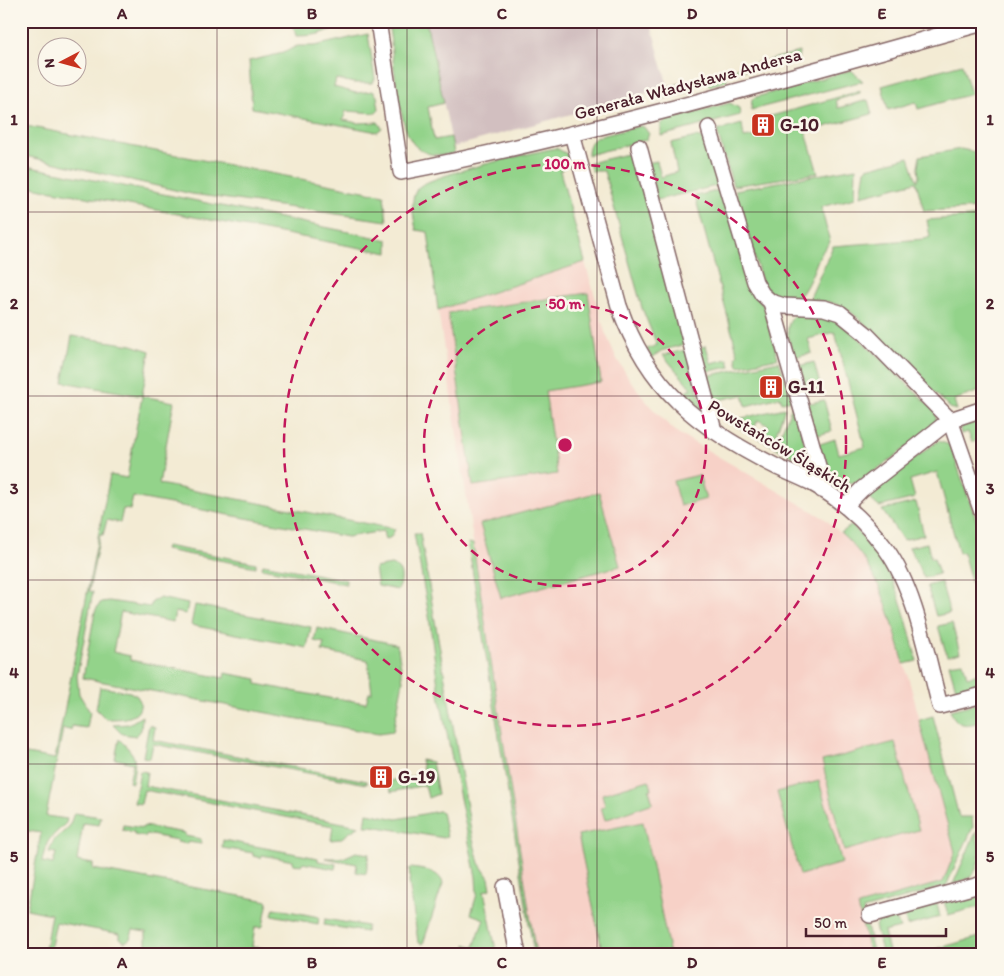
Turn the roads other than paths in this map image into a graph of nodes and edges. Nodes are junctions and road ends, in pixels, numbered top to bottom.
1 (378, 21) edge
2 (983, 23) edge
3 (709, 128) dead end
4 (572, 134) junction
5 (639, 147) dead end
6 (771, 302) junction
7 (983, 409) edge
8 (950, 420) junction
9 (714, 431) junction
10 (822, 490) junction
11 (845, 506) junction
12 (983, 515) edge
13 (983, 695) edge
14 (983, 884) edge
15 (505, 887) dead end
16 (870, 915) dead end
17 (518, 955) edge

1 - 4 street, Generała Władysława Andersa
2 - 4 street, Generała Władysława Andersa
3 - 6 street
4 - 9 street, Powstańców Śląskich
5 - 9 street
6 - 8 street
6 - 10 street
7 - 8 street
8 - 11 street
8 - 12 street
9 - 10 street, Powstańców Śląskich
10 - 11 street, Powstańców Śląskich
11 - 13 street, Powstańców Śląskich
14 - 16 street
15 - 17 street

